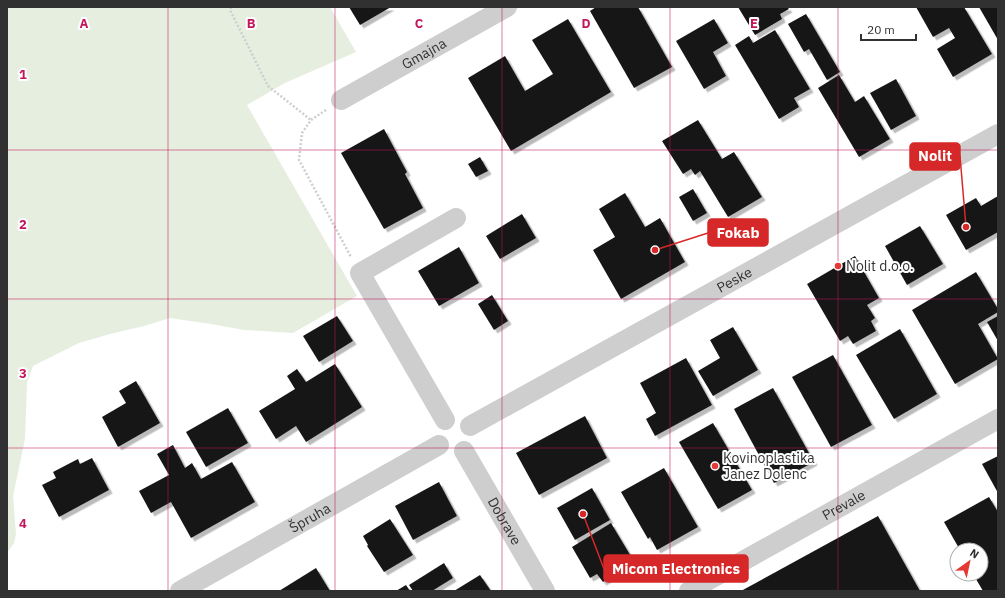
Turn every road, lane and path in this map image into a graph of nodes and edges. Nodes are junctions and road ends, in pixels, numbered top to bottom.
1 (231, 7) edge
2 (508, 7) edge
3 (341, 100) joint
4 (311, 120) junction
5 (998, 134) edge
6 (456, 218) dead end
7 (360, 273) junction
8 (445, 420) junction
9 (998, 420) edge
10 (470, 426) junction
11 (439, 445) junction
12 (464, 451) junction
13 (180, 591) edge
14 (545, 591) edge
15 (689, 591) edge

1 - 4 path
2 - 3 street, Gmajna
3 - 4 path
4 - 7 path
5 - 10 street, Peske
6 - 7 street
7 - 8 street
8 - 10 street
8 - 11 street
9 - 15 street, Prevale
10 - 12 street
11 - 12 street
11 - 13 street, Špruha
12 - 14 street, Dobrave

